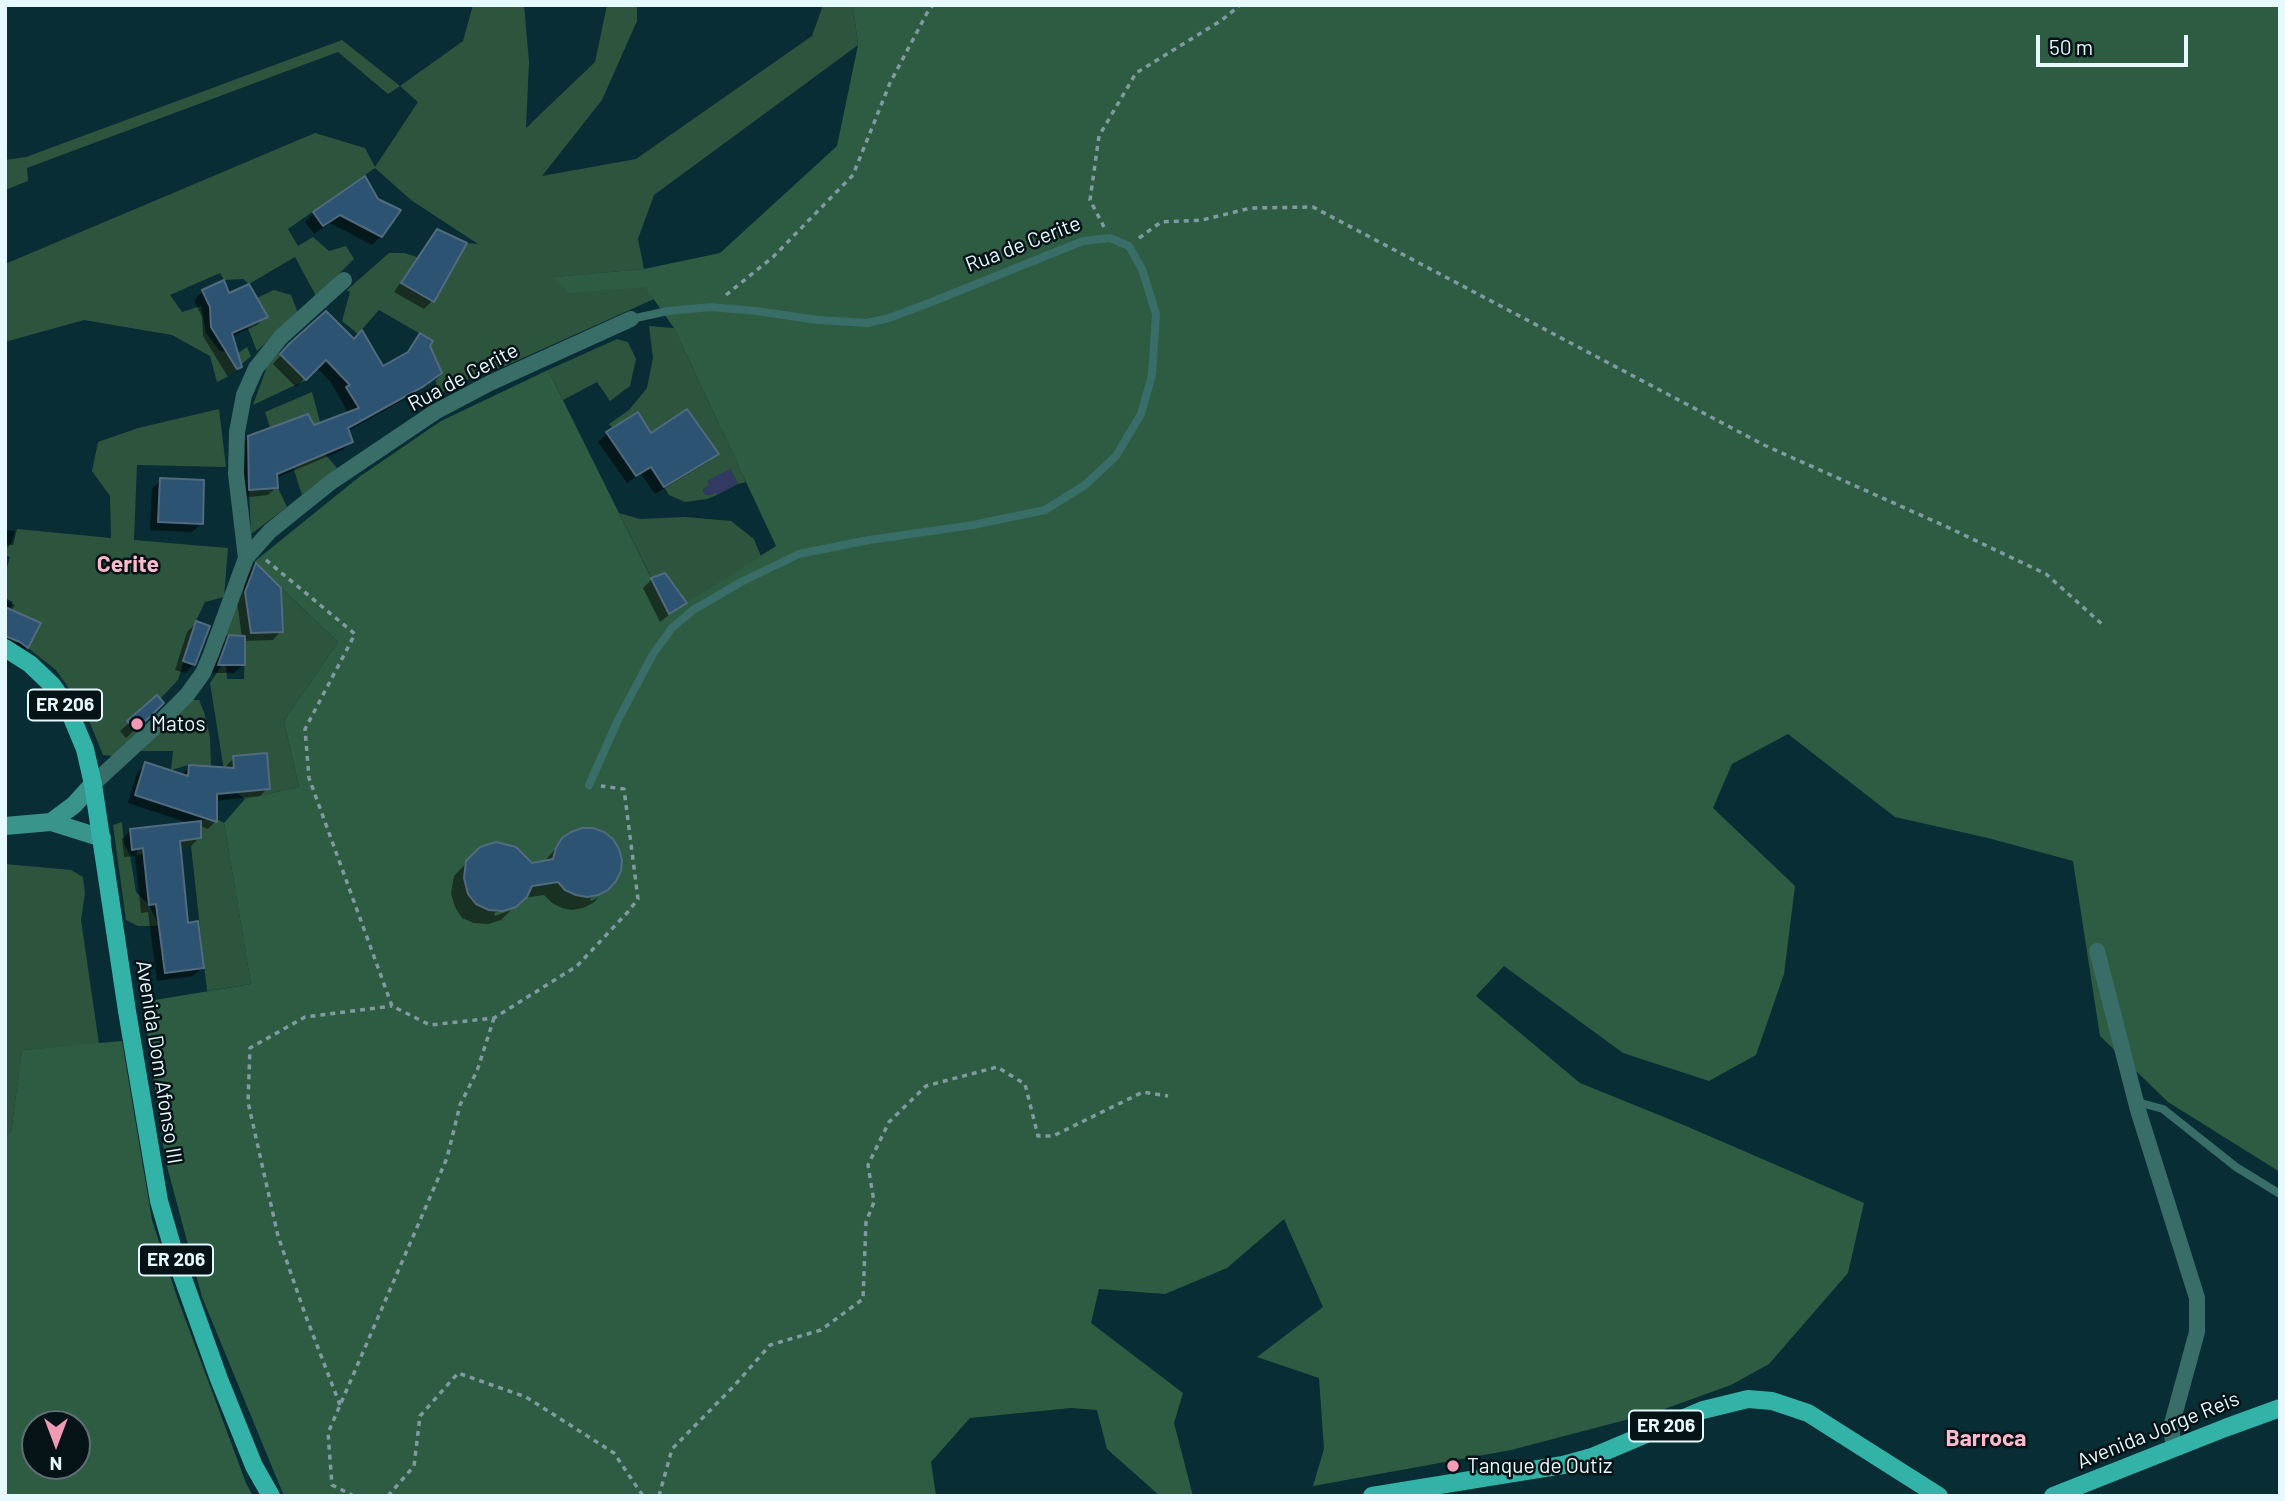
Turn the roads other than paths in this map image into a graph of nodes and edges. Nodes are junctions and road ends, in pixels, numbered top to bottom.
1 (344, 280) dead end
2 (631, 319) joint
3 (250, 554) junction
4 (5, 648) edge
5 (93, 784) junction
6 (589, 785) road end
7 (51, 822) junction
8 (5, 825) edge
9 (102, 838) junction
10 (2097, 951) dead end
11 (2136, 1102) junction
12 (2280, 1194) edge
13 (2280, 1408) edge
14 (2174, 1448) junction
15 (271, 1496) edge
16 (1371, 1496) edge
17 (1939, 1496) edge
18 (2053, 1496) edge

1 - 3 street, Rua de Cerite
2 - 3 street, Rua de Cerite
2 - 6 lane, Rua de Cerite
3 - 5 street, Rua de Cerite
4 - 5 main road, Avenida Dom Afonso III / ER 206
5 - 7 street
5 - 9 main road, Avenida Dom Afonso III / ER 206
7 - 8 street
7 - 9 street
9 - 15 main road, Avenida Dom Afonso III / ER 206
10 - 11 street
11 - 12 lane
11 - 14 street
13 - 14 main road, Avenida Jorge Reis
14 - 18 main road, Avenida Jorge Reis
16 - 17 main road, ER 206

